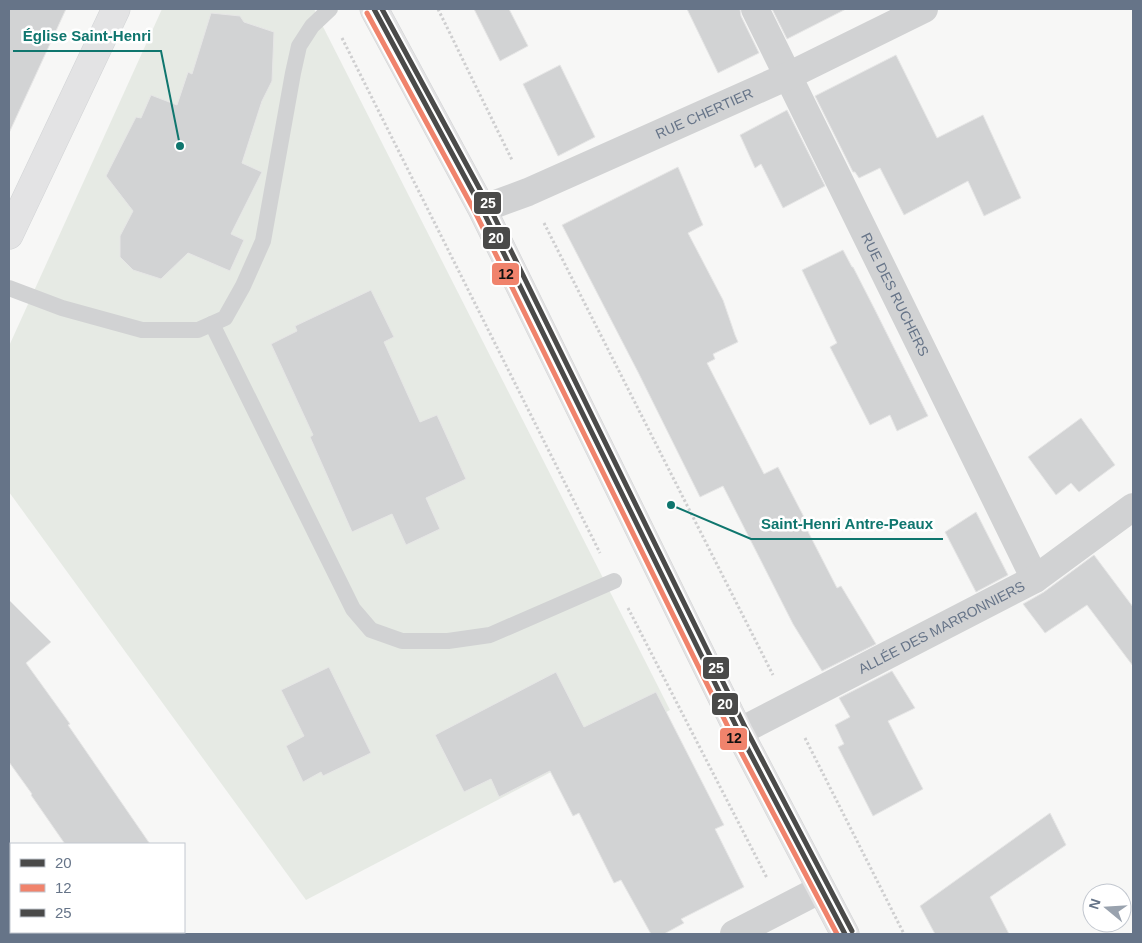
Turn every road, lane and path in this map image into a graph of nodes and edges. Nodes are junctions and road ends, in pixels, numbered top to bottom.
1 (116, 9) edge
2 (329, 9) edge
3 (374, 9) edge
4 (438, 9) edge
5 (755, 9) edge
6 (924, 9) edge
7 (788, 76) junction
8 (528, 192) junction
9 (482, 209) junction
10 (9, 235) edge
11 (9, 288) edge
12 (212, 324) junction
13 (1133, 507) edge
14 (1034, 579) junction
15 (614, 581) junction
16 (789, 706) junction
17 (739, 732) junction
18 (821, 889) junction
19 (783, 909) junction
20 (734, 934) edge
21 (845, 934) edge
22 (904, 934) edge

1 - 10 main road
2 - 12 lane
2 - 15 path
3 - 9 main road
4 - 8 path
5 - 7 street, RUE DES RUCHERS
6 - 7 street, RUE CHERTIER
7 - 8 street, RUE CHERTIER
7 - 14 street, RUE DES RUCHERS
8 - 9 street, RUE CHERTIER
8 - 16 path
9 - 17 main road
11 - 12 lane
12 - 15 lane
13 - 14 street, ALLÉE DES MARRONNIERS
14 - 16 street, ALLÉE DES MARRONNIERS
15 - 19 path
16 - 17 street, ALLÉE DES MARRONNIERS
16 - 22 path
17 - 18 main road
18 - 19 street
18 - 21 main road
19 - 20 street

